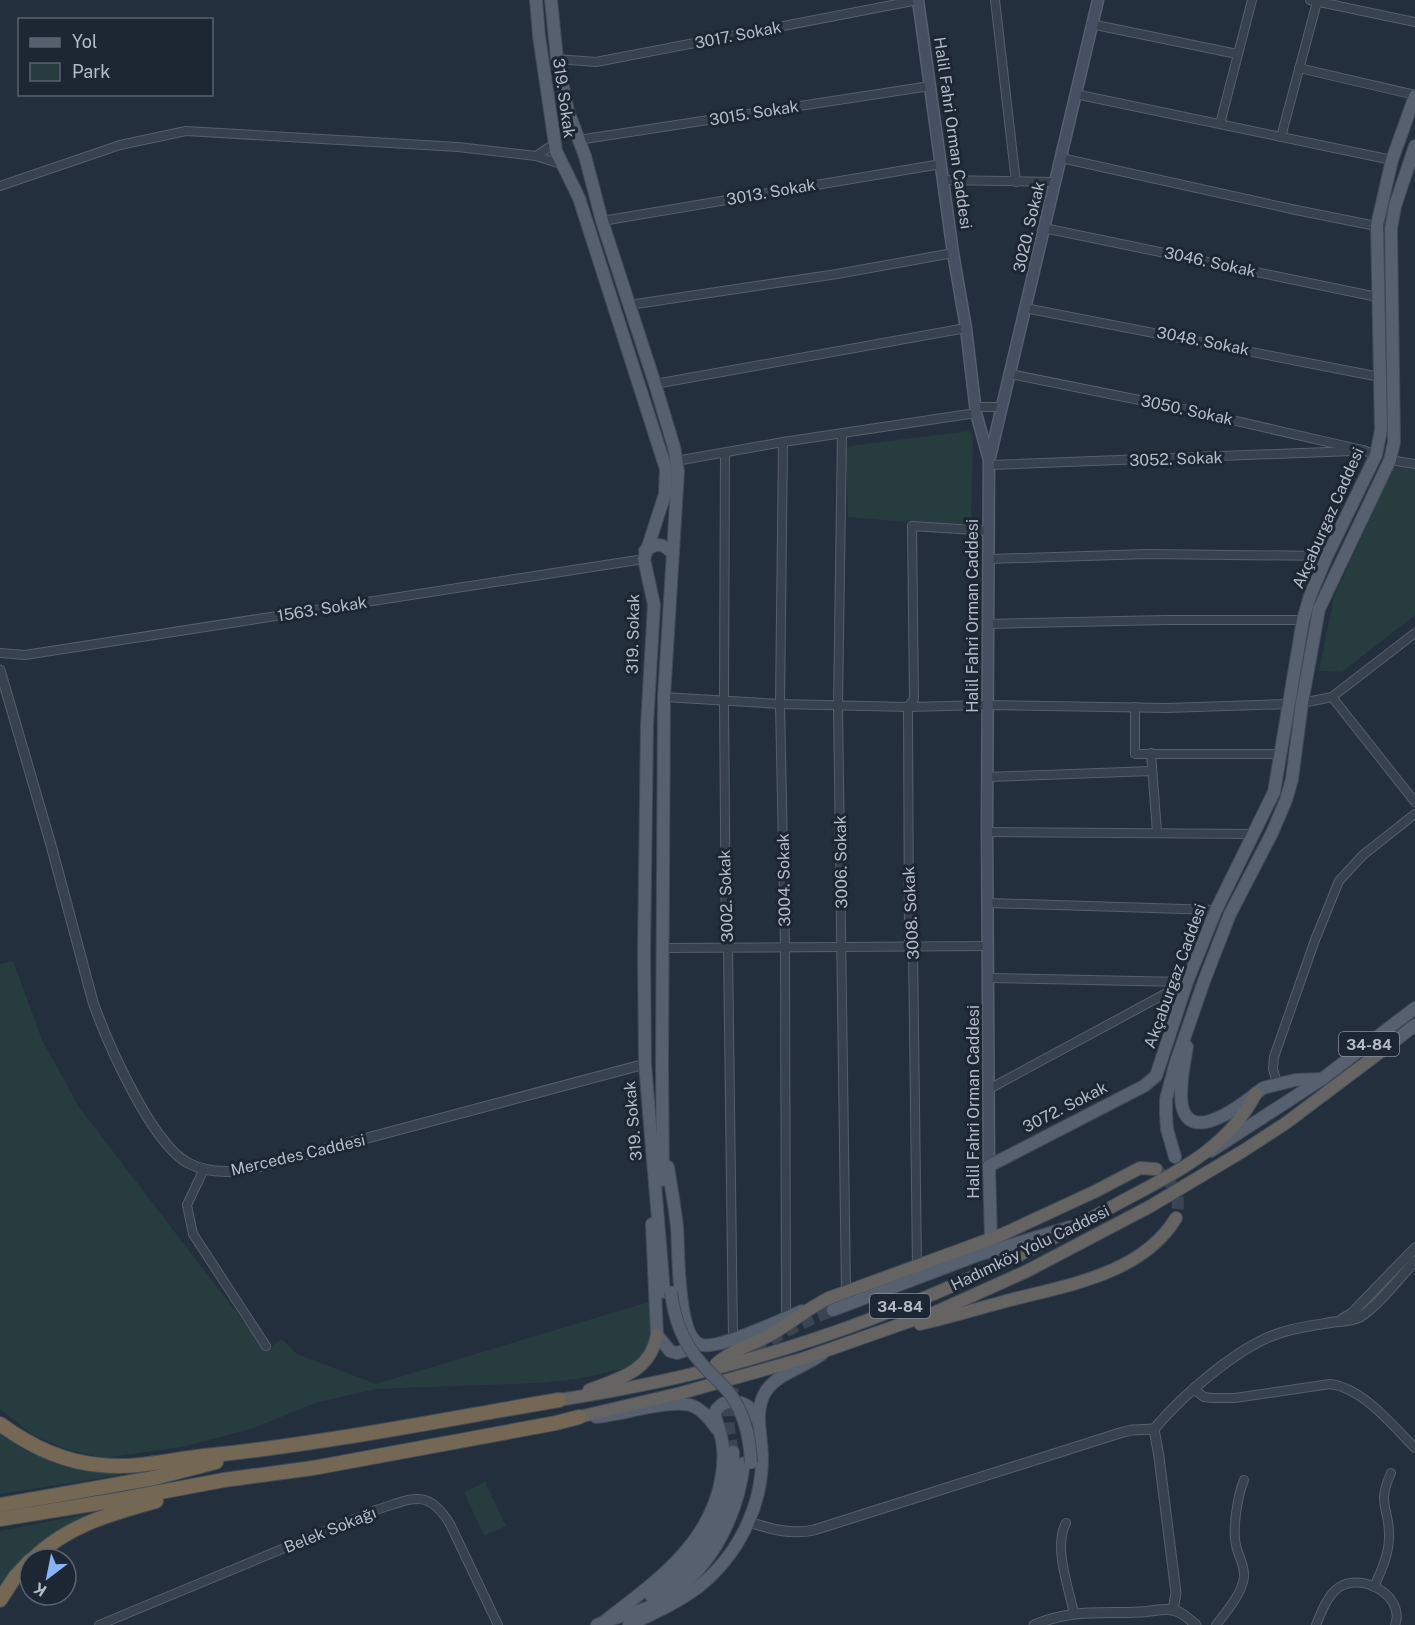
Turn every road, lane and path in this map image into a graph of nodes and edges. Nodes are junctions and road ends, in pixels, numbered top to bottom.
1 (537, 0) edge
2 (551, 0) edge
3 (918, 0) edge
4 (995, 0) edge
5 (1098, 0) edge
6 (1252, 0) edge
7 (1313, 1) edge
8 (1415, 22) edge
9 (1091, 24) junction
10 (1238, 54) junction
11 (557, 59) junction
12 (1299, 69) junction
13 (930, 86) junction
14 (1075, 94) junction
15 (1415, 95) edge
16 (1220, 124) junction
17 (1281, 137) junction
18 (578, 140) junction
19 (554, 144) junction
20 (1415, 146) edge
21 (536, 156) junction
22 (585, 156) junction
23 (1061, 158) junction
24 (1392, 160) junction
25 (561, 164) junction
26 (941, 164) junction
27 (1411, 171) edge
28 (943, 180) junction
29 (1016, 182) junction
30 (1054, 182) junction
31 (0, 186) edge
32 (602, 221) junction
33 (1377, 225) junction
34 (1044, 228) junction
35 (1391, 229) junction
36 (953, 253) junction
37 (1377, 297) junction
38 (629, 305) junction
39 (1025, 308) junction
40 (966, 328) junction
41 (1010, 374) junction
42 (1380, 377) junction
43 (655, 384) junction
44 (1002, 407) junction
45 (975, 410) junction
46 (842, 433) junction
47 (783, 442) junction
48 (1363, 450) junction
49 (725, 453) junction
50 (1376, 455) junction
51 (1390, 460) junction
52 (676, 461) junction
53 (989, 463) junction
54 (1415, 464) edge
55 (989, 531) junction
56 (673, 554) junction
57 (644, 555) junction
58 (1326, 556) junction
59 (989, 559) junction
60 (672, 573) junction
61 (647, 574) junction
62 (1303, 620) junction
63 (988, 624) junction
64 (1415, 633) edge
65 (0, 653) edge
66 (0, 670) edge
67 (664, 697) junction
68 (1332, 697) junction
69 (724, 701) junction
70 (1302, 703) junction
71 (780, 704) junction
72 (1289, 704) junction
73 (987, 705) junction
74 (838, 706) junction
75 (908, 707) junction
76 (1135, 707) junction
77 (1151, 753) junction
78 (1281, 754) junction
79 (1152, 771) junction
80 (987, 777) junction
81 (1415, 802) edge
82 (1415, 814) edge
83 (987, 832) junction
84 (1157, 832) junction
85 (1255, 834) junction
86 (988, 903) junction
87 (1216, 910) junction
88 (1230, 914) junction
89 (988, 946) junction
90 (785, 947) junction
91 (843, 947) junction
92 (913, 947) junction
93 (664, 948) junction
94 (728, 948) junction
95 (988, 978) junction
96 (1187, 982) junction
97 (1415, 1008) edge
98 (1194, 1010) junction
99 (1415, 1025) edge
100 (1387, 1047) joint
101 (645, 1064) junction
102 (1156, 1076) joint
103 (1322, 1079) junction
104 (1277, 1083) junction
105 (989, 1089) junction
106 (1256, 1094) junction
107 (663, 1133) junction
108 (652, 1151) junction
109 (1205, 1155) junction
110 (1175, 1156) dead end
111 (989, 1166) junction
112 (204, 1169) junction
113 (1159, 1174) junction
114 (1176, 1218) tunnel mouth
115 (1080, 1224) junction
116 (991, 1239) junction
117 (1415, 1248) edge
118 (1415, 1261) edge
119 (917, 1266) junction
120 (668, 1292) junction
121 (846, 1292) junction
122 (814, 1305) junction
123 (833, 1310) tunnel mouth
124 (786, 1317) junction
125 (1335, 1322) junction
126 (886, 1329) junction
127 (657, 1335) junction
128 (693, 1339) junction
129 (733, 1339) junction
130 (266, 1346) dead end
131 (828, 1349) junction
132 (712, 1368) junction
133 (1195, 1390) junction
134 (559, 1400) junction
135 (579, 1417) junction
136 (759, 1423) junction
137 (0, 1424) edge
138 (1154, 1429) junction
139 (720, 1432) junction
140 (1415, 1448) edge
141 (262, 1450) junction
142 (733, 1452) tunnel mouth
143 (747, 1463) junction
144 (1391, 1473) dead end
145 (224, 1480) junction
146 (1244, 1480) dead end
147 (0, 1505) edge
148 (0, 1519) edge
149 (748, 1522) junction
150 (1066, 1523) dead end
151 (46, 1547) edge
152 (18, 1574) edge
153 (1374, 1587) junction
154 (683, 1596) junction
155 (0, 1600) edge
156 (1173, 1610) junction
157 (1074, 1614) junction
158 (601, 1623) edge
159 (99, 1625) edge
160 (498, 1625) edge
161 (629, 1625) edge
162 (1034, 1625) edge
163 (1196, 1625) edge
164 (1216, 1625) edge
165 (1316, 1625) edge
166 (1395, 1625) edge

1 - 19 main road, 319. Sokak
2 - 11 main road, 319. Sokak
3 - 11 street, 3017. Sokak
3 - 13 main road, Halil Fahri Orman Caddesi
4 - 29 street
5 - 9 main road, 3020. Sokak
6 - 10 street
7 - 8 street
7 - 12 street
9 - 10 street
9 - 14 main road, 3020. Sokak
10 - 16 street
11 - 18 main road, 319. Sokak
12 - 15 street
12 - 17 street
13 - 18 street, 3015. Sokak
13 - 26 main road, Halil Fahri Orman Caddesi
14 - 16 street
14 - 23 main road, 3020. Sokak
15 - 24 main road, Akçaburgaz Caddesi
16 - 17 street
17 - 24 street
18 - 19 main road
18 - 22 main road, 319. Sokak
19 - 21 street
19 - 25 main road, 319. Sokak
20 - 27 main road, Akçaburgaz Caddesi
21 - 25 street
21 - 31 street
22 - 25 main road
22 - 32 main road, 319. Sokak
23 - 30 main road, 3020. Sokak
23 - 33 street
24 - 33 main road, Akçaburgaz Caddesi
25 - 57 main road, 319. Sokak
26 - 28 main road, Halil Fahri Orman Caddesi
26 - 32 street, 3013. Sokak
27 - 35 main road, Akçaburgaz Caddesi
28 - 29 street
28 - 36 main road, Halil Fahri Orman Caddesi
29 - 30 street
30 - 34 main road, 3020. Sokak
32 - 38 main road, 319. Sokak
33 - 35 street
33 - 37 main road, Akçaburgaz Caddesi
34 - 37 street, 3046. Sokak
34 - 39 main road, 3020. Sokak
35 - 51 main road, Akçaburgaz Caddesi
36 - 38 street
36 - 40 main road, Halil Fahri Orman Caddesi
37 - 42 main road, Akçaburgaz Caddesi
38 - 43 main road, 319. Sokak
39 - 41 main road, 3020. Sokak
39 - 42 street, 3048. Sokak
40 - 43 street
40 - 45 main road, Halil Fahri Orman Caddesi
41 - 44 main road, 3020. Sokak
41 - 48 street, 3050. Sokak
42 - 50 main road, Akçaburgaz Caddesi
43 - 52 main road, 319. Sokak
44 - 45 street
44 - 53 main road, 3020. Sokak
45 - 46 street
45 - 53 main road, Halil Fahri Orman Caddesi
46 - 47 street
46 - 74 street, 3006. Sokak
47 - 49 street
47 - 71 street, 3004. Sokak
48 - 50 street, 3050. Sokak
48 - 53 street, 3052. Sokak
49 - 52 street
49 - 69 street, 3002. Sokak
50 - 58 main road, Akçaburgaz Caddesi
51 - 54 street
51 - 70 main road, Akçaburgaz Caddesi
52 - 56 main road, 319. Sokak
53 - 55 main road, Halil Fahri Orman Caddesi
55 - 59 main road, Halil Fahri Orman Caddesi
55 - 75 street, 3008. Sokak
56 - 57 main road
56 - 60 main road, 319. Sokak
57 - 61 main road, 319. Sokak
57 - 65 street, 1563. Sokak
58 - 59 street
58 - 62 main road, Akçaburgaz Caddesi
59 - 63 main road, Halil Fahri Orman Caddesi
60 - 61 main road
60 - 67 main road, 319. Sokak
61 - 101 main road, 319. Sokak
62 - 63 street
62 - 72 main road, Akçaburgaz Caddesi
63 - 73 main road, Halil Fahri Orman Caddesi
64 - 68 street
66 - 112 street, Mercedes Caddesi
67 - 69 street
67 - 93 main road, 319. Sokak
68 - 70 street
68 - 81 street
69 - 71 street
69 - 94 street, 3002. Sokak
70 - 88 main road, Akçaburgaz Caddesi
71 - 74 street
71 - 90 street, 3004. Sokak
72 - 76 street
72 - 78 main road, Akçaburgaz Caddesi
73 - 75 street
73 - 76 street
73 - 80 main road, Halil Fahri Orman Caddesi
74 - 75 street
74 - 91 street, 3006. Sokak
75 - 92 street, 3008. Sokak
76 - 77 street
77 - 78 street
77 - 79 street
78 - 85 main road, Akçaburgaz Caddesi
79 - 80 street
79 - 84 street
80 - 83 main road, Halil Fahri Orman Caddesi
82 - 104 street
83 - 84 street
83 - 86 main road, Halil Fahri Orman Caddesi
84 - 85 street
85 - 87 main road, Akçaburgaz Caddesi
86 - 87 street
86 - 89 main road, Halil Fahri Orman Caddesi
87 - 88 main road
87 - 96 main road, Akçaburgaz Caddesi
88 - 98 main road, Akçaburgaz Caddesi
89 - 92 street
89 - 95 main road, Halil Fahri Orman Caddesi
90 - 91 street
90 - 94 street
90 - 124 street, 3004. Sokak
91 - 92 street
91 - 121 street, 3006. Sokak
92 - 119 street, 3008. Sokak
93 - 94 street
93 - 107 main road, 319. Sokak
94 - 129 street, 3002. Sokak
95 - 96 street
95 - 105 main road, Halil Fahri Orman Caddesi
96 - 102 main road, Akçaburgaz Caddesi
96 - 105 street
97 - 103 main road, 34-84
98 - 106 main road
98 - 110 main road
99 - 100 main road, Hadımköy Yolu Caddesi / 34-84
100 - 126 highway, Hadımköy Yolu Caddesi / 34-84
101 - 108 main road, 319. Sokak
101 - 112 street, Mercedes Caddesi
102 - 111 main road, 3072. Sokak
103 - 104 main road
103 - 109 main road, 34-84
104 - 106 main road
105 - 111 main road, Halil Fahri Orman Caddesi
106 - 109 highway
107 - 120 main road, 319. Sokak
107 - 128 main road
108 - 120 main road, 319. Sokak
108 - 127 main road
109 - 113 highway, 34-84
111 - 116 main road, Halil Fahri Orman Caddesi
112 - 130 street
113 - 115 highway, Hadımköy Yolu Caddesi / 34-84
113 - 116 highway
114 - 126 highway
115 - 123 main road
115 - 132 highway, Hadımköy Yolu Caddesi / 34-84
116 - 119 highway
117 - 125 street
118 - 125 street
119 - 121 highway
120 - 143 main road
121 - 122 highway
122 - 124 main road
122 - 132 highway
124 - 129 main road
125 - 133 street
126 - 131 highway, Hadımköy Yolu Caddesi / 34-84
127 - 128 main road
127 - 134 highway
128 - 129 main road
131 - 135 highway, Hadımköy Yolu Caddesi / 34-84
131 - 136 main road
132 - 134 highway, Hadımköy Yolu Caddesi / 34-84
133 - 138 street
133 - 140 street
134 - 141 highway
135 - 139 main road
135 - 145 highway
136 - 139 main road
136 - 149 main road
137 - 141 highway
138 - 149 street
138 - 156 street
139 - 158 main road
141 - 147 highway
142 - 158 main road
143 - 154 main road
143 - 158 main road
144 - 153 street
145 - 148 highway
145 - 151 highway
146 - 164 street
149 - 154 main road
150 - 157 street
152 - 155 highway
153 - 165 street
153 - 166 street
154 - 161 main road
156 - 157 street
156 - 163 street
157 - 162 street
159 - 160 street, Belek Sokağı

